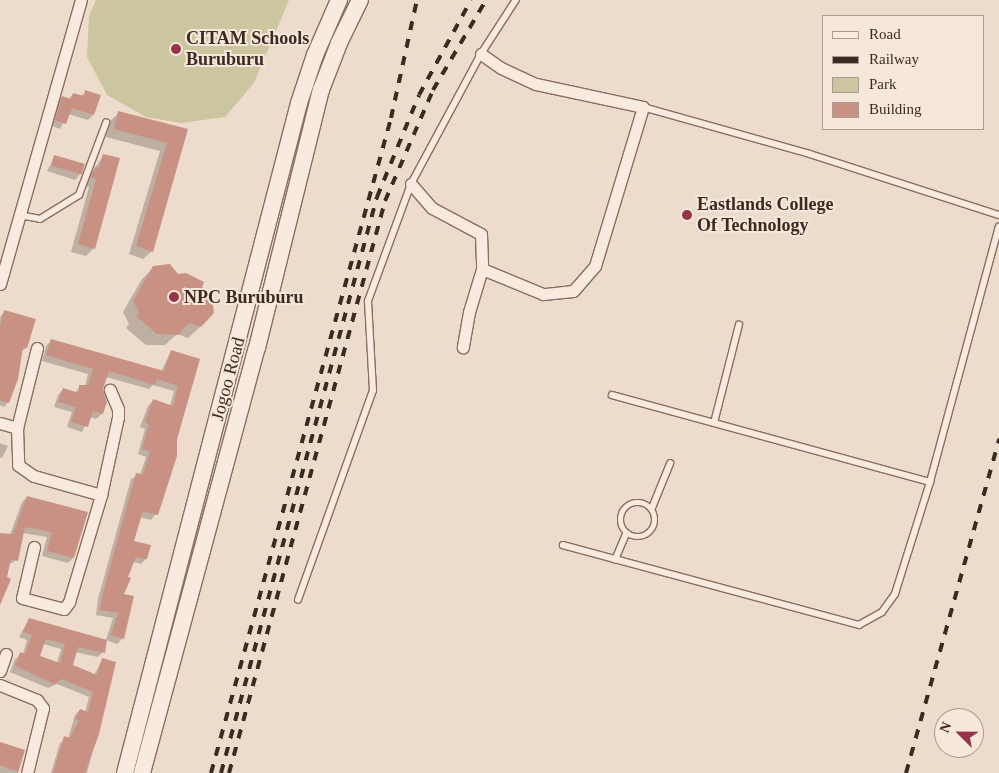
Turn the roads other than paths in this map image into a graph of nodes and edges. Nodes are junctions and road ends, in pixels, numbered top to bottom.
1 (82, 0) edge
2 (339, 0) edge
3 (360, 0) edge
4 (516, 0) edge
5 (481, 54) junction
6 (643, 108) junction
7 (106, 123) dead end
8 (411, 184) junction
9 (20, 215) junction
10 (999, 216) edge
11 (999, 227) edge
12 (482, 269) junction
13 (0, 284) edge
14 (739, 325) dead end
15 (464, 347) dead end
16 (37, 348) dead end
17 (110, 390) dead end
18 (612, 395) dead end
19 (0, 423) edge
20 (714, 423) junction
21 (17, 428) junction
22 (670, 464) dead end
23 (930, 482) junction
24 (101, 495) junction
25 (652, 508) junction
26 (626, 534) junction
27 (563, 545) dead end
28 (34, 547) dead end
29 (615, 560) junction
30 (298, 600) dead end
31 (6, 654) dead end
32 (0, 671) edge
33 (0, 685) edge
34 (27, 773) edge
35 (125, 773) edge
36 (142, 773) edge

1 - 9 street
2 - 35 main road, Jogoo Road
3 - 36 main road, Jogoo Road
4 - 5 lane
5 - 6 street
5 - 8 lane
6 - 10 lane
6 - 12 street
7 - 9 lane
8 - 12 street
8 - 30 lane
9 - 13 street
11 - 23 lane
12 - 15 street
14 - 20 lane
16 - 21 street
17 - 24 street
18 - 20 lane
19 - 21 street
20 - 23 lane
21 - 24 street
22 - 25 lane
23 - 29 lane
24 - 28 street
25 - 26 lane
25 - 26 lane
26 - 29 lane
27 - 29 lane
31 - 32 street
33 - 34 street

